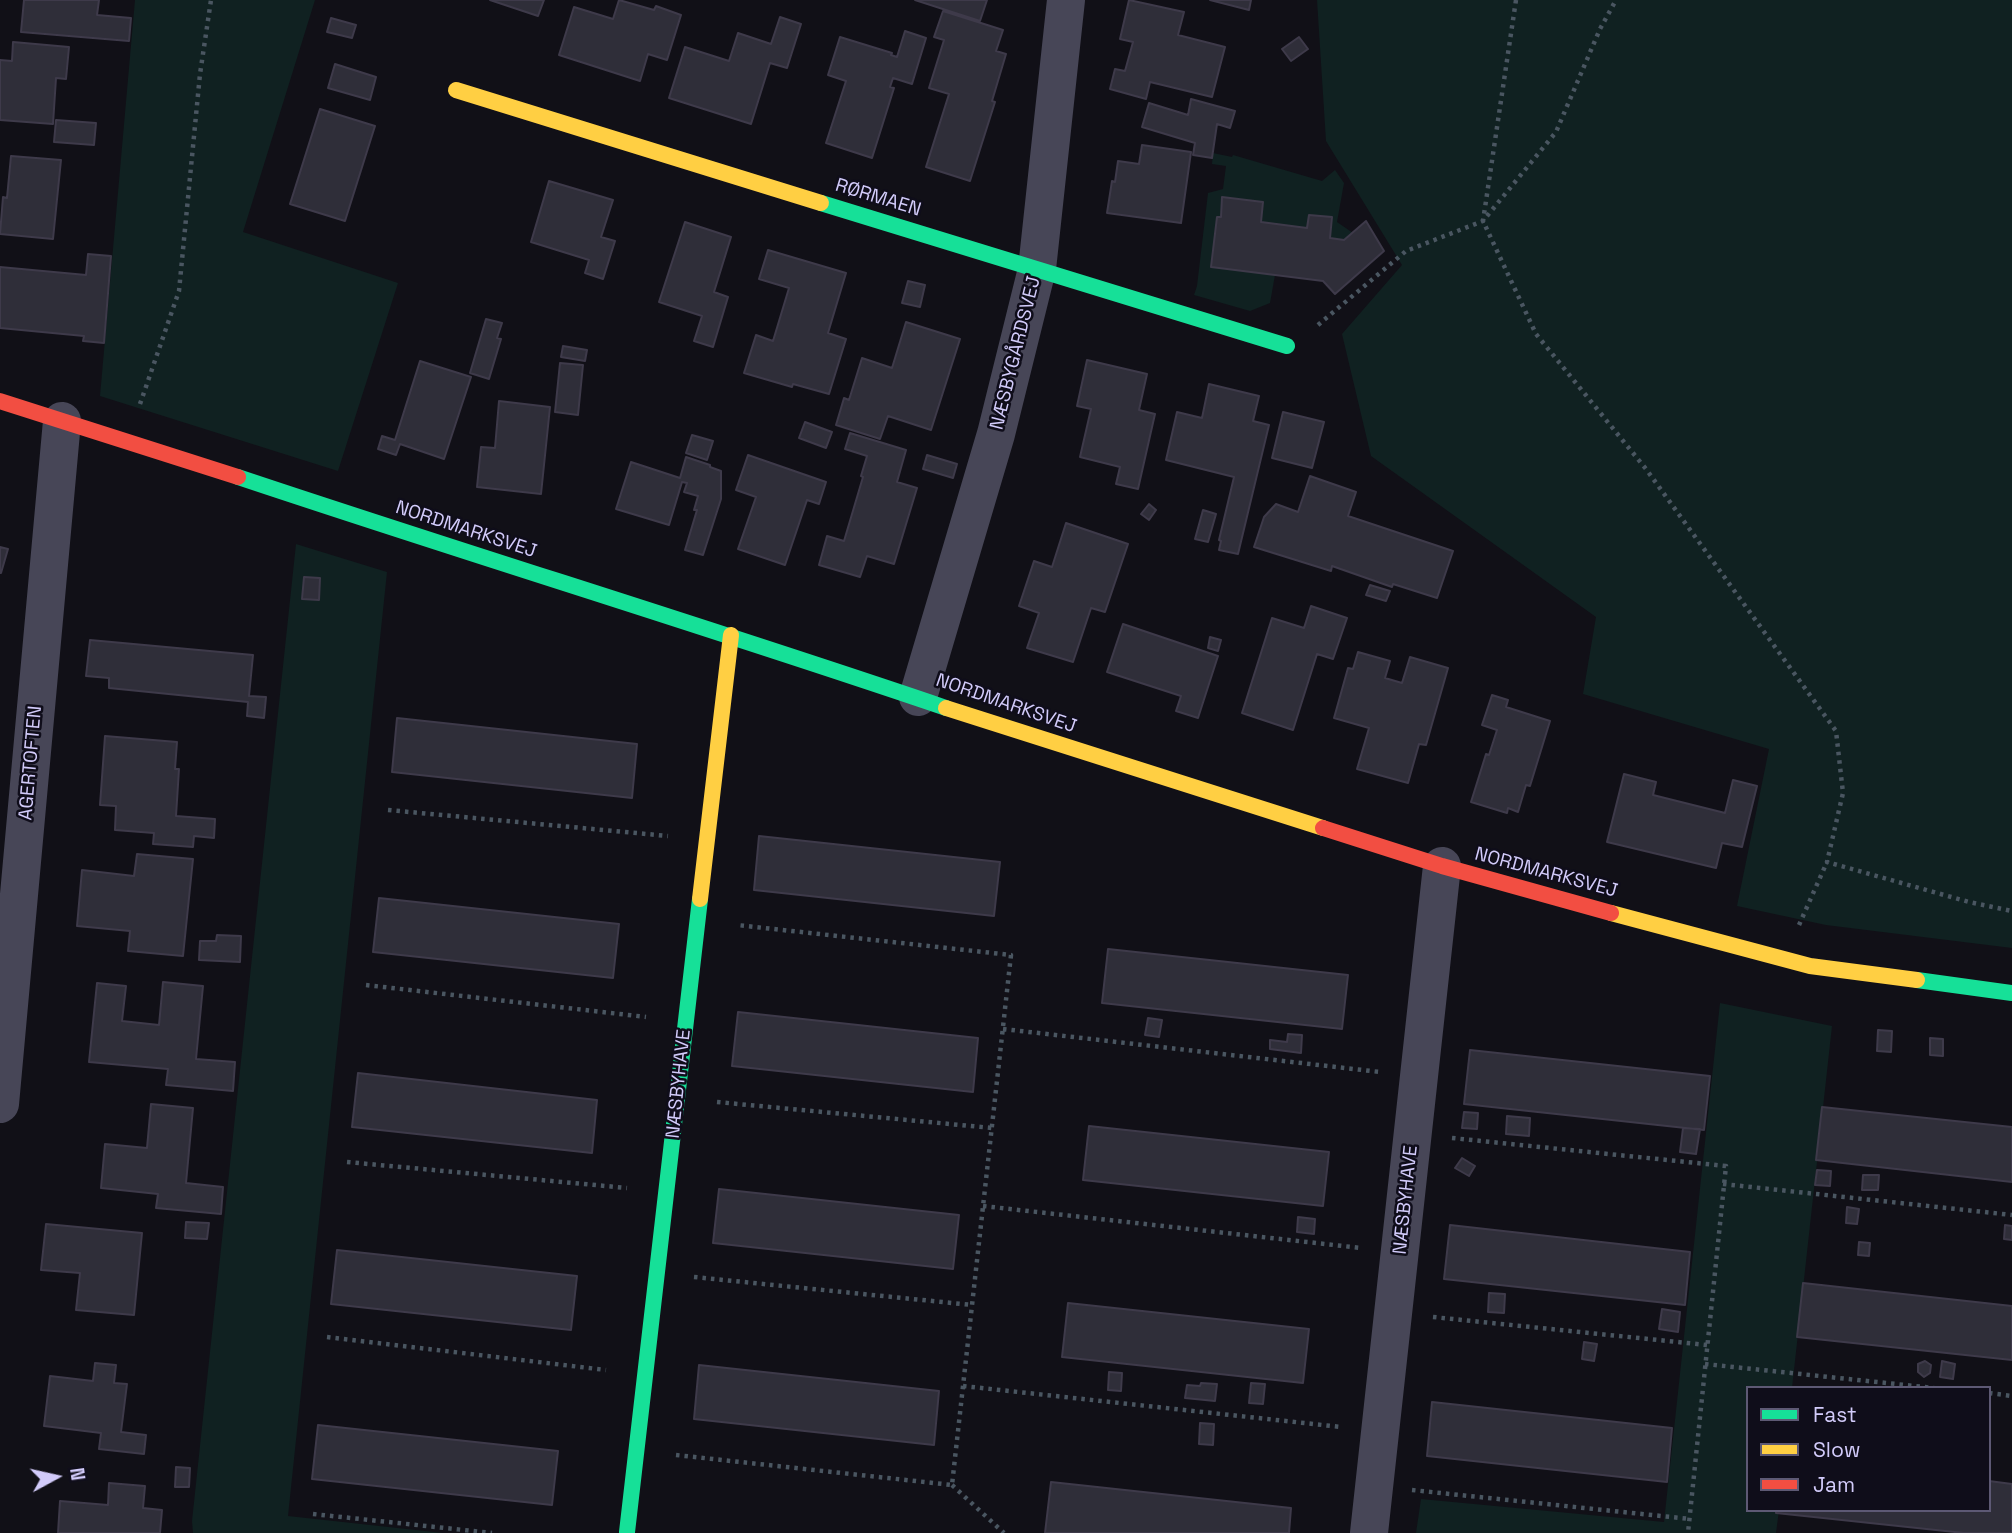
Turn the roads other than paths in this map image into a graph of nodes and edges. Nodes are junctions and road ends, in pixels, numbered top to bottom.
1 (1066, 0) edge
2 (456, 90) dead end
3 (1037, 269) junction
4 (1287, 346) dead end
5 (0, 401) edge
6 (62, 421) junction
7 (731, 635) junction
8 (918, 697) junction
9 (1442, 866) junction
10 (2012, 993) edge
11 (0, 1104) edge
12 (627, 1532) edge
13 (1369, 1533) edge

1 - 3 street, NÆSBYGÅRDSVEJ
2 - 3 street, RØRMAEN
3 - 4 street, RØRMAEN
3 - 8 street, NÆSBYGÅRDSVEJ
5 - 6 street, NORDMARKSVEJ
6 - 7 street, NORDMARKSVEJ
6 - 11 street, AGERTOFTEN
7 - 8 street, NORDMARKSVEJ
7 - 12 street, NÆSBYHAVE
8 - 9 street, NORDMARKSVEJ
9 - 10 street, NORDMARKSVEJ
9 - 13 street, NÆSBYHAVE

